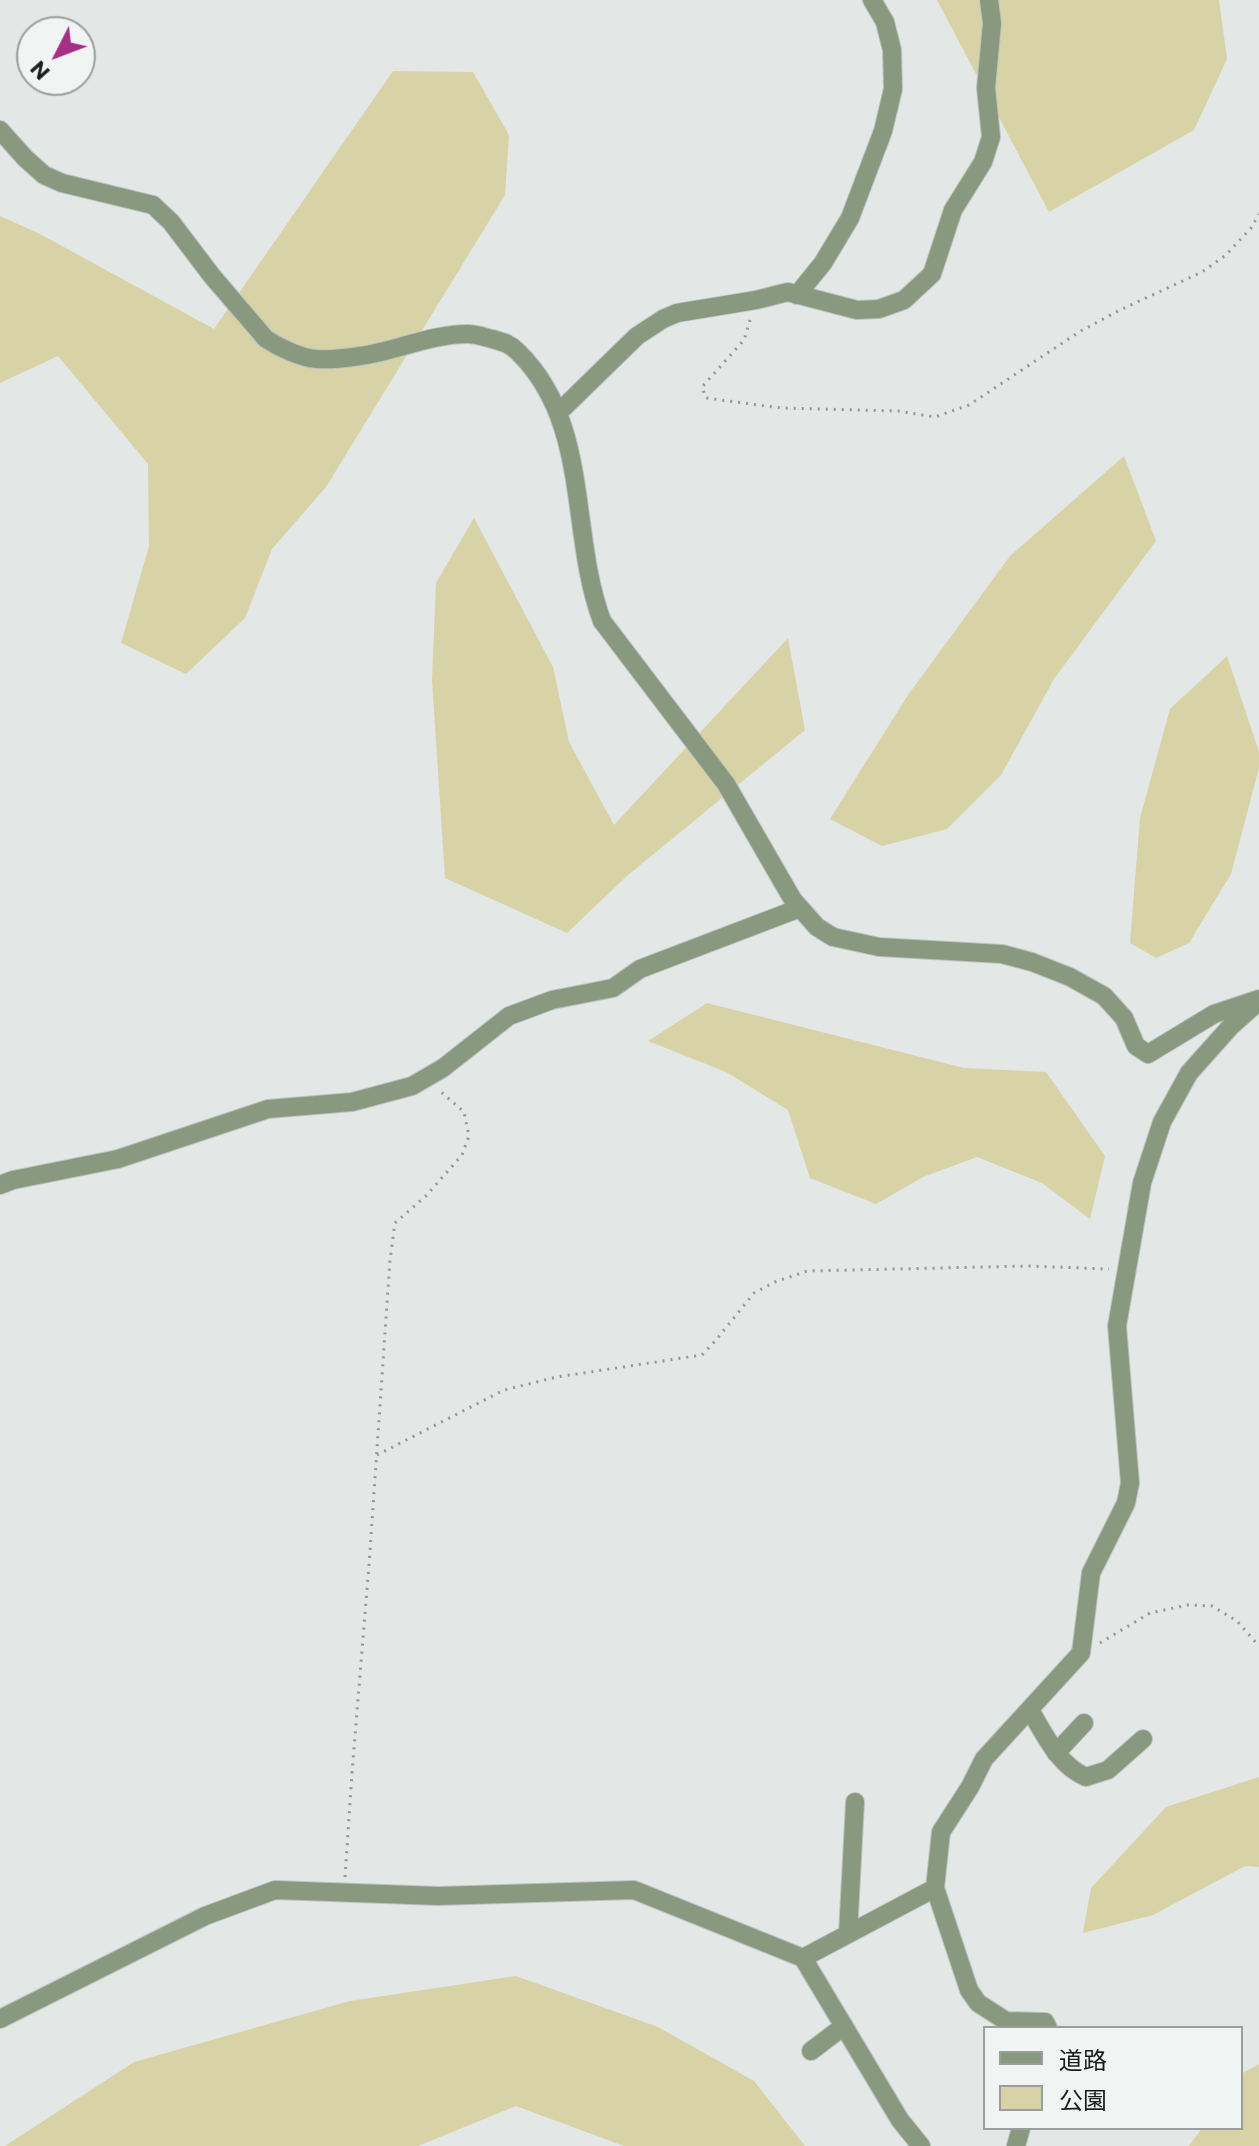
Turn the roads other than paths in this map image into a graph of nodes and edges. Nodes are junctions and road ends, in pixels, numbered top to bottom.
1 (872, 0) edge
2 (989, 0) edge
3 (0, 130) edge
4 (797, 295) junction
5 (558, 413) junction
6 (800, 908) junction
7 (1259, 1000) edge
8 (0, 1185) edge
9 (1030, 1710) junction
10 (1084, 1723) dead end
11 (1143, 1739) dead end
12 (1056, 1753) junction
13 (855, 1802) dead end
14 (935, 1888) junction
15 (848, 1934) junction
16 (803, 1958) junction
17 (0, 2019) edge
18 (844, 2026) junction
19 (1047, 2026) edge
20 (811, 2051) dead end
21 (921, 2146) edge

1 - 4 street
2 - 4 street
3 - 5 street
4 - 5 street
5 - 6 street
6 - 7 street
6 - 8 street
7 - 9 street
9 - 12 street
9 - 14 street
10 - 12 street
11 - 12 street
13 - 15 street
14 - 15 street
14 - 19 street
15 - 16 street
16 - 17 street
16 - 18 street
18 - 20 street
18 - 21 street

